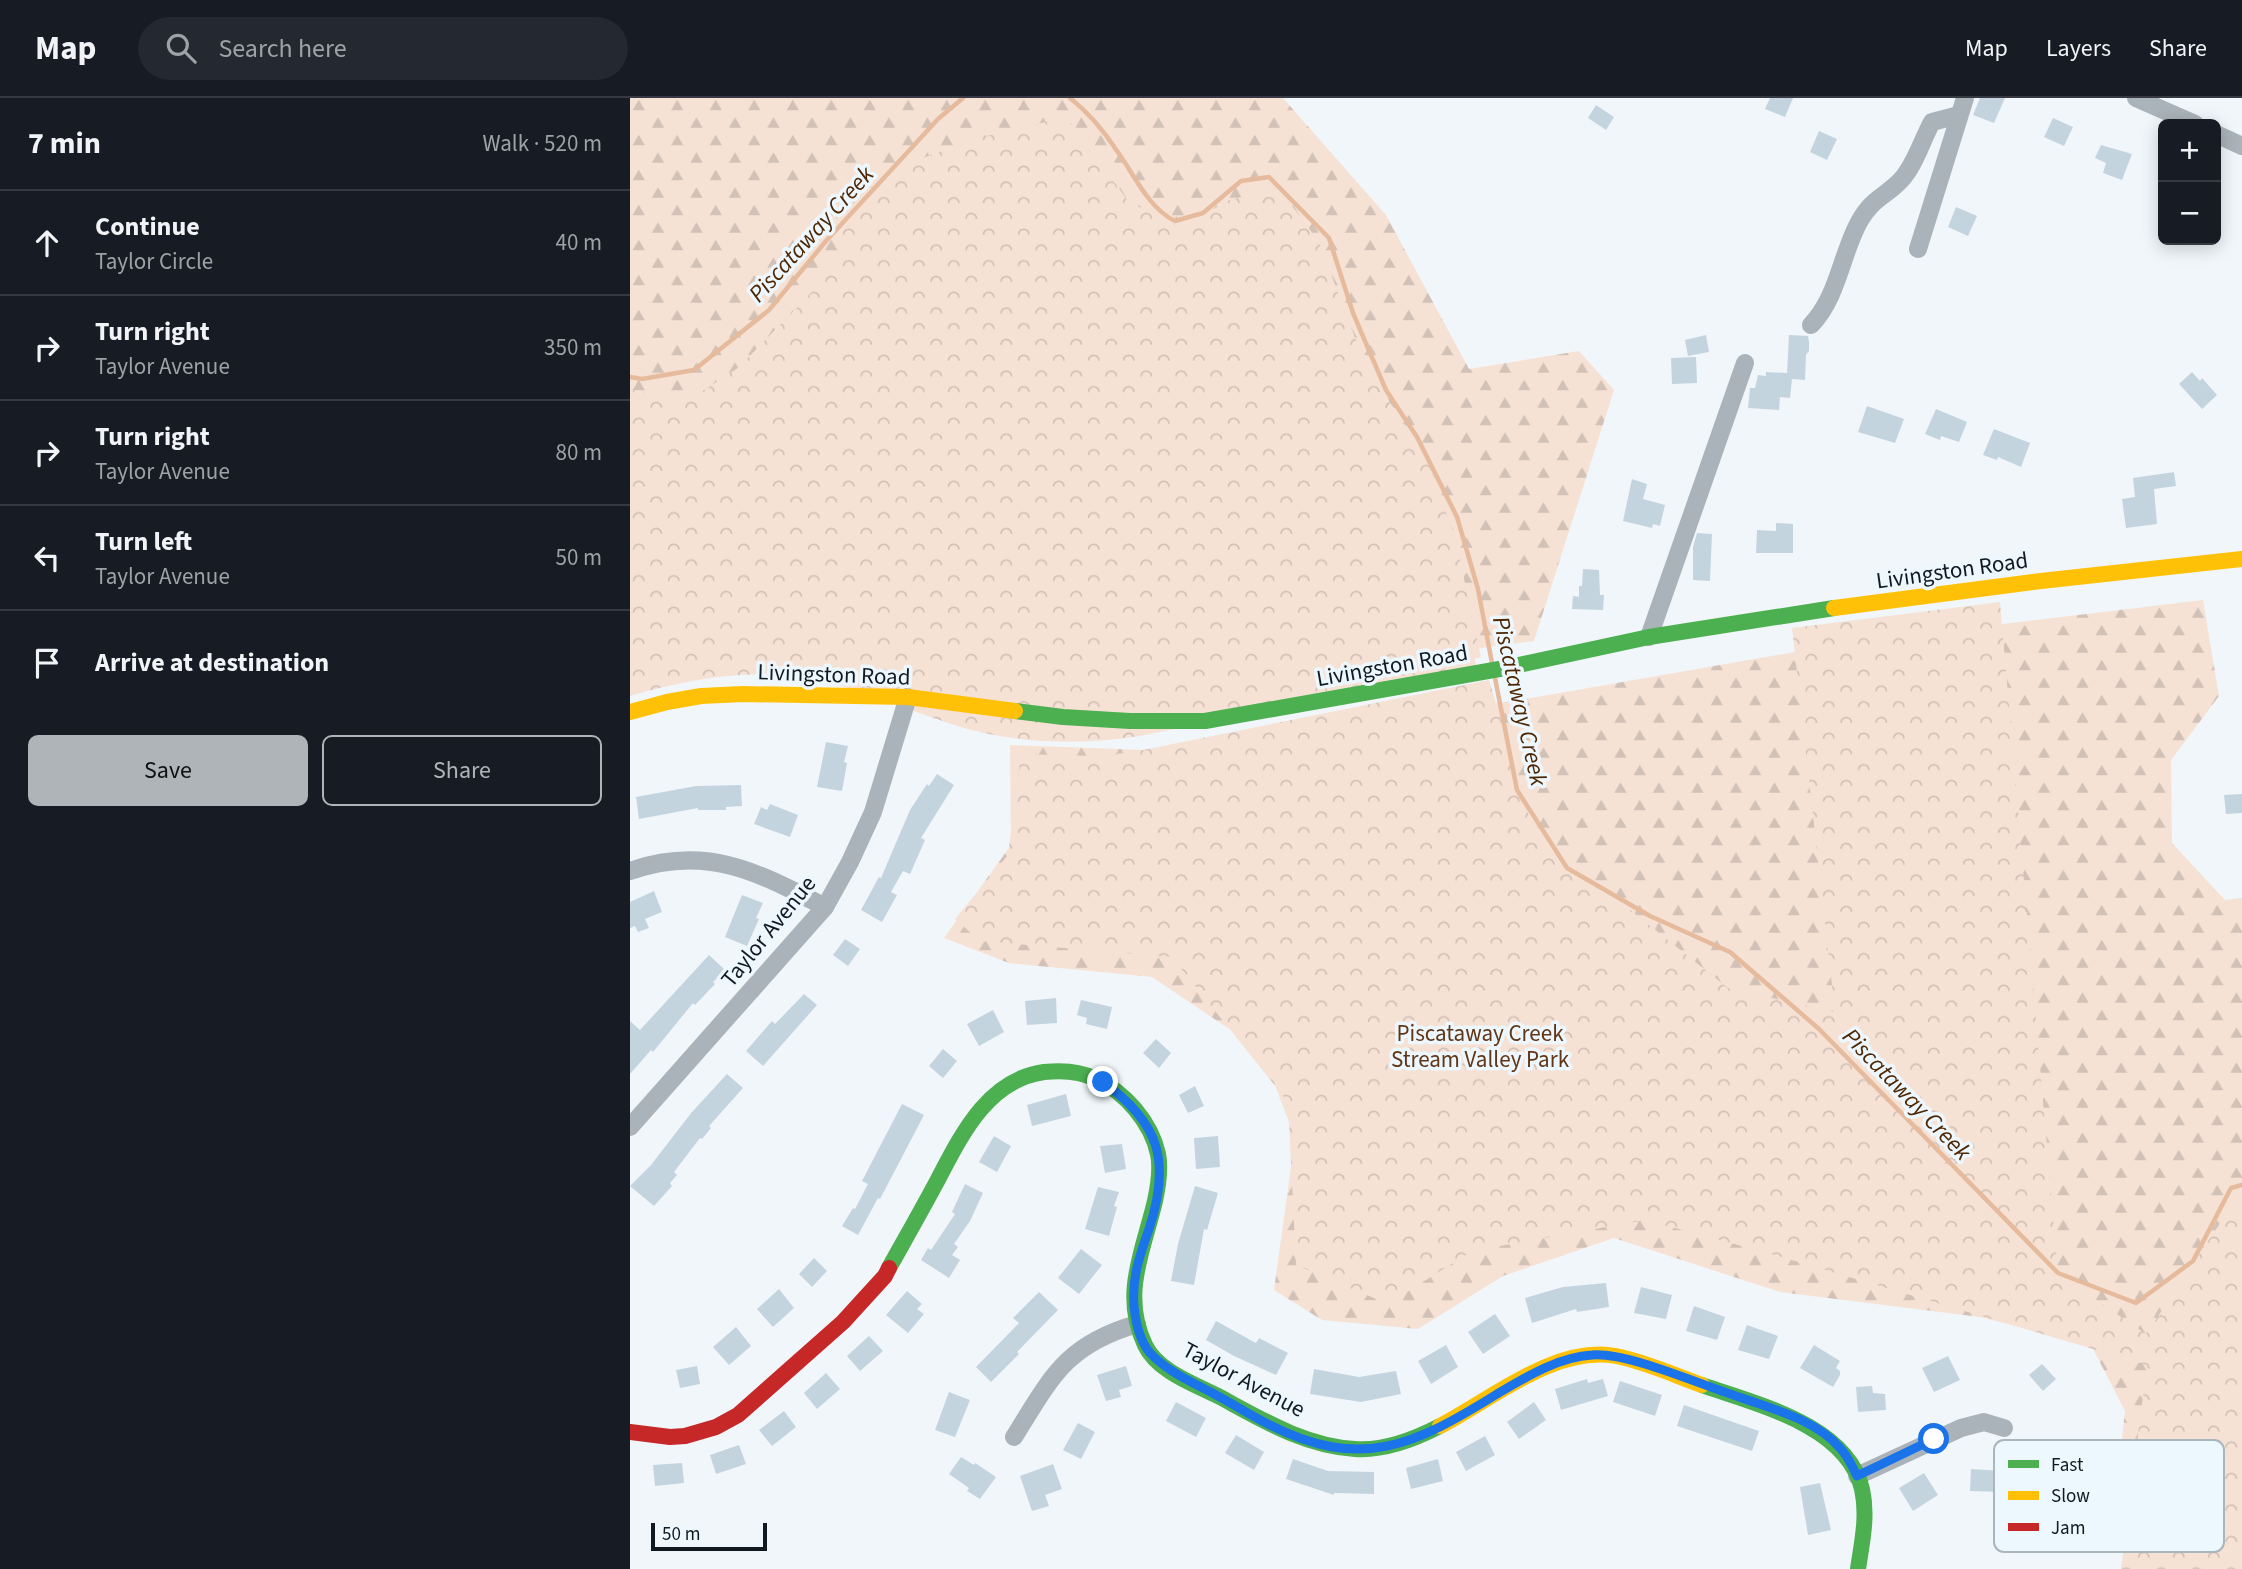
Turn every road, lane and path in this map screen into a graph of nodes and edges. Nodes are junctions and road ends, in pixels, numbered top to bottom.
1 (2136, 98) edge
2 (1962, 107) edge
3 (2184, 119) edge
4 (2221, 136) edge
5 (2242, 146) edge
6 (1918, 249) dead end
7 (1811, 325) dead end
8 (1745, 363) dead end
9 (2242, 559) edge
10 (1648, 637) junction
11 (908, 697) junction
12 (630, 712) edge
13 (630, 870) edge
14 (825, 907) junction
15 (630, 1127) edge
16 (1137, 1324) junction
17 (2004, 1428) dead end
18 (630, 1432) edge
19 (1014, 1437) dead end
20 (1857, 1476) junction
21 (1858, 1569) edge

1 - 3 street
2 - 6 street
2 - 7 street
4 - 5 street
8 - 10 street
9 - 10 street, Livingston Road
10 - 11 street, Livingston Road
11 - 12 street, Livingston Road
11 - 14 street, Taylor Avenue
13 - 14 street
14 - 15 street, Taylor Avenue
16 - 18 street, Taylor Avenue
16 - 19 street
16 - 20 street, Taylor Avenue
17 - 20 street
20 - 21 street, Taylor Avenue

